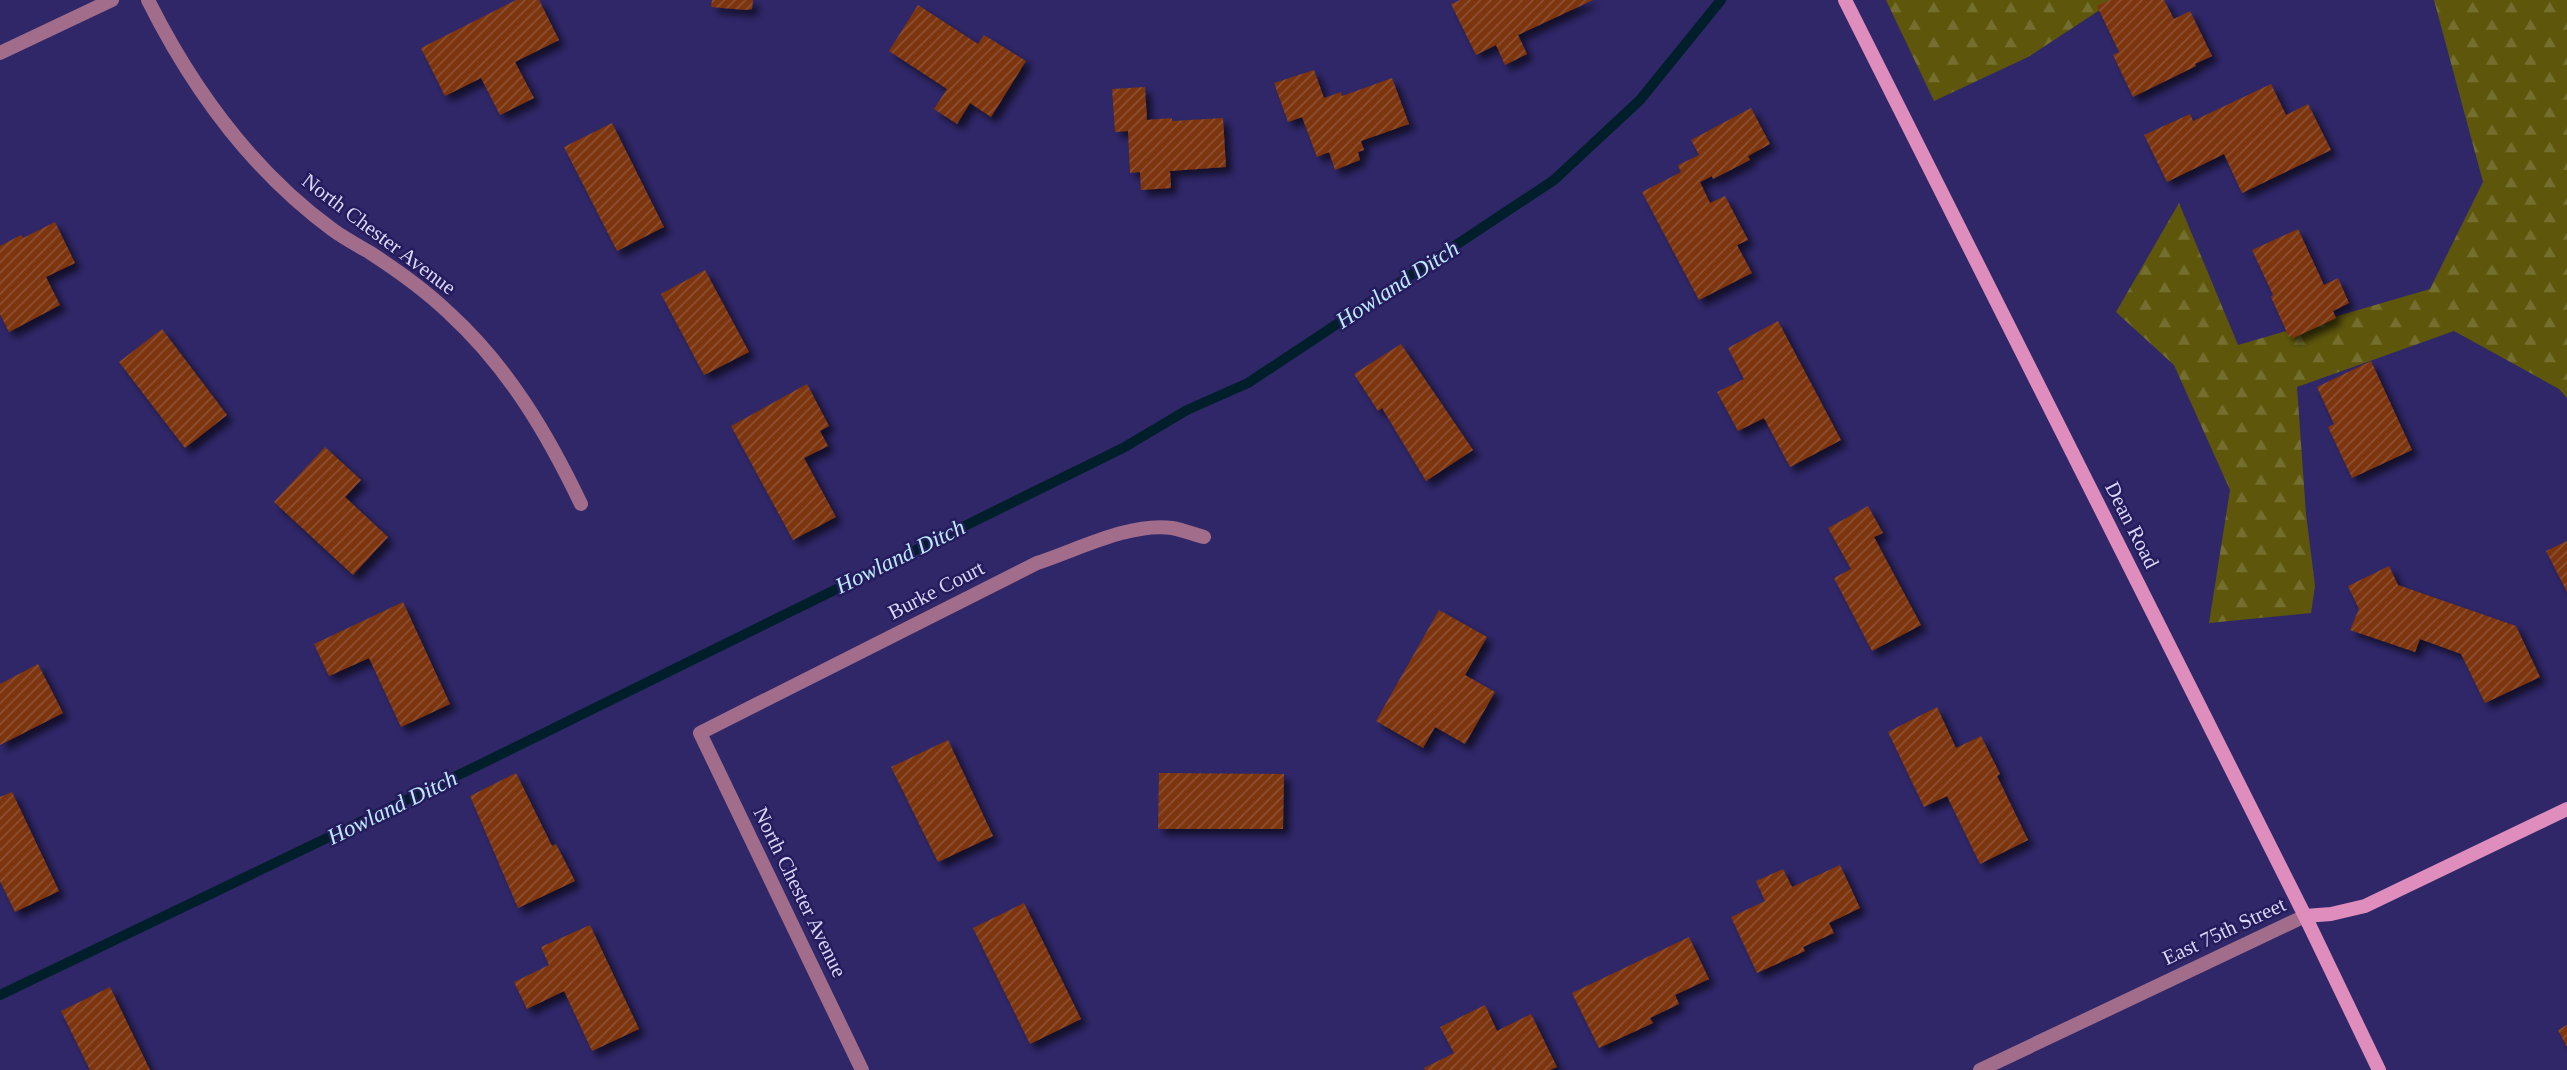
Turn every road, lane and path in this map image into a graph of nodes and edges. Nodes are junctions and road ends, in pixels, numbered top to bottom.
1 (112, 0) edge
2 (148, 0) edge
3 (1845, 0) edge
4 (0, 53) edge
5 (581, 504) dead end
6 (1203, 537) dead end
7 (700, 733) joint
8 (2567, 809) edge
9 (2305, 916) junction
10 (862, 1070) edge
11 (1980, 1070) edge
12 (2379, 1070) edge

1 - 4 street
2 - 5 street, North Chester Avenue
3 - 9 street, Dean Road
6 - 7 street, Burke Court
7 - 10 street, North Chester Avenue
8 - 9 street, East 75th Street
9 - 11 street, East 75th Street
9 - 12 street, Dean Road

